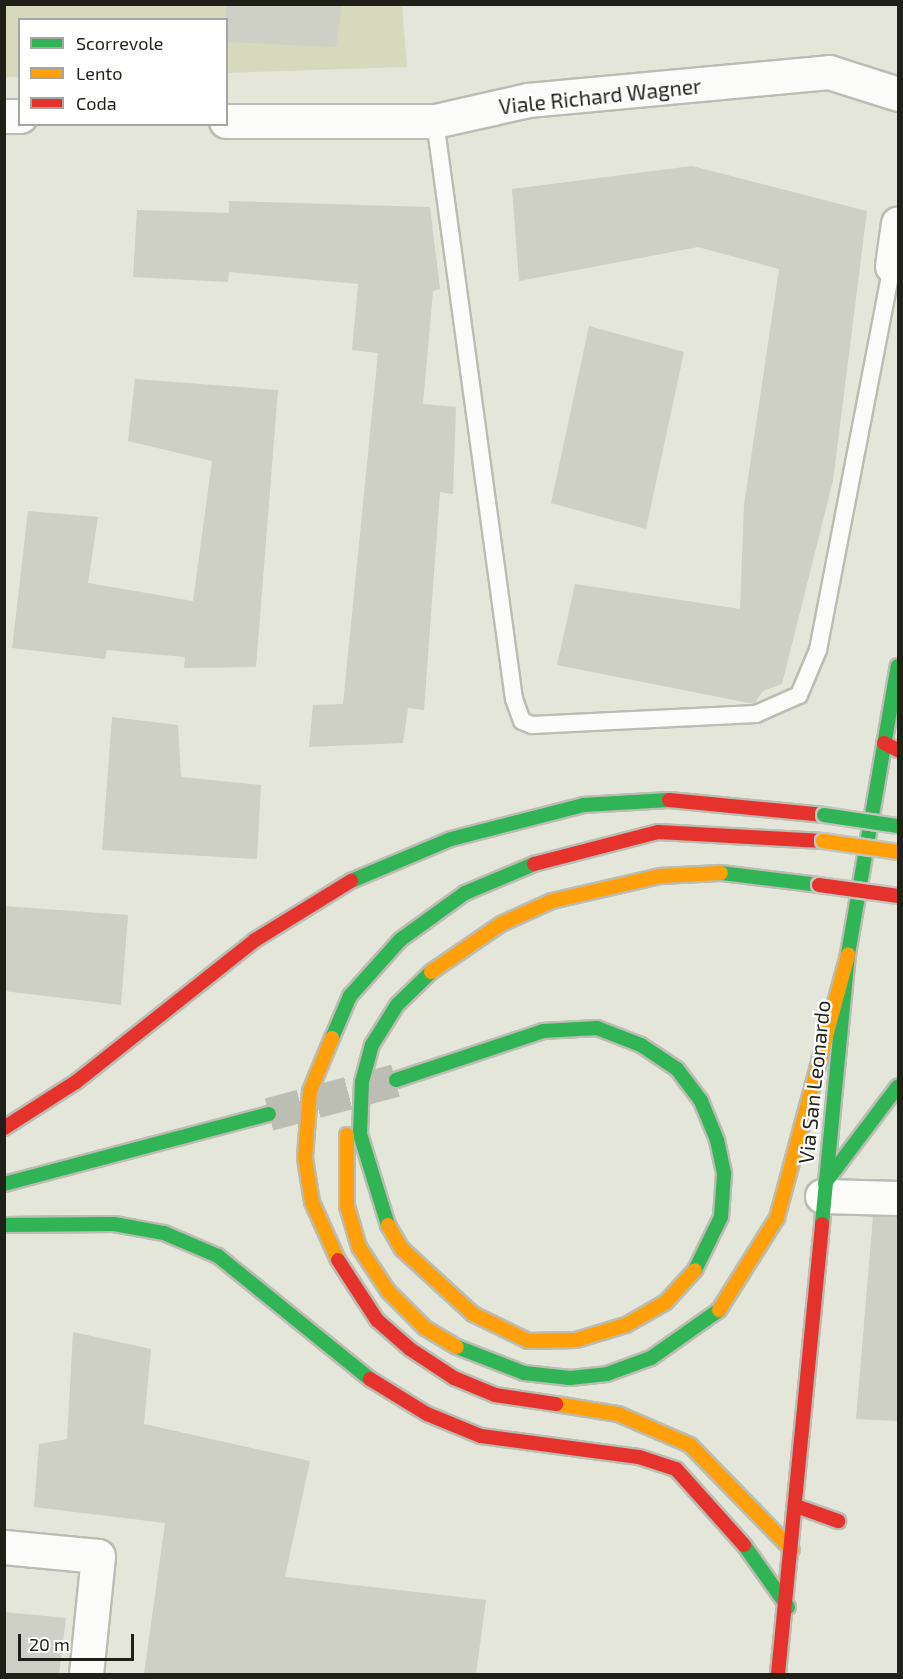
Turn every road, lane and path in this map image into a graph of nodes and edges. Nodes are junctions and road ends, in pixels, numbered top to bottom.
1 (898, 94) edge
2 (228, 121) edge
3 (435, 121) junction
4 (898, 223) edge
5 (892, 266) joint
6 (898, 666) edge
7 (884, 743) junction
8 (898, 750) edge
9 (898, 826) edge
10 (898, 852) edge
11 (898, 896) edge
12 (848, 954) junction
13 (396, 1080) tunnel mouth
14 (362, 1082) junction
15 (898, 1086) edge
16 (269, 1114) tunnel mouth
17 (4, 1128) edge
18 (4, 1184) edge
19 (824, 1189) junction
20 (898, 1198) edge
21 (4, 1225) edge
22 (795, 1506) junction
23 (838, 1521) dead end
24 (4, 1546) edge
25 (792, 1550) junction
26 (788, 1607) junction
27 (86, 1674) edge
28 (778, 1674) edge

1 - 3 street, Viale Richard Wagner
2 - 3 street, Viale Richard Wagner
3 - 5 lane
4 - 5 street
6 - 7 main road, Via San Leonardo
7 - 8 main road
7 - 12 main road, Via San Leonardo
9 - 17 main road, bridge
10 - 25 main road, bridge
11 - 14 main road, bridge
12 - 14 main road
12 - 19 main road, Via San Leonardo
13 - 14 main road
15 - 19 main road
16 - 18 main road
19 - 20 street
19 - 22 main road, Via San Leonardo
21 - 26 main road
22 - 23 main road
22 - 25 main road, Via San Leonardo
24 - 27 street
25 - 26 main road, Via San Leonardo
26 - 28 main road, Via San Leonardo

